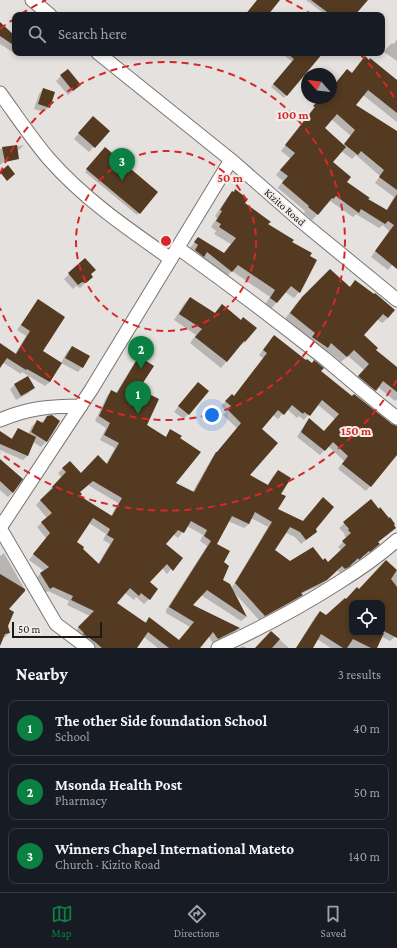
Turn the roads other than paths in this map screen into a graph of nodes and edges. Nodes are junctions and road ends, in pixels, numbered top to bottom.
1 (32, 0) edge
2 (46, 12) edge
3 (102, 56) edge
4 (0, 93) edge
5 (231, 160) junction
6 (178, 248) junction
7 (171, 260) junction
8 (397, 300) edge
9 (81, 406) junction
10 (397, 418) edge
11 (0, 420) edge
12 (0, 528) edge
13 (397, 540) edge
14 (88, 648) edge
15 (218, 648) edge

1 - 2 street
3 - 5 street, Kizito Road
4 - 7 street
5 - 6 street
5 - 8 street, Kizito Road
6 - 7 street
6 - 10 street
7 - 9 street
9 - 11 street
9 - 12 street
12 - 14 street
13 - 15 street

